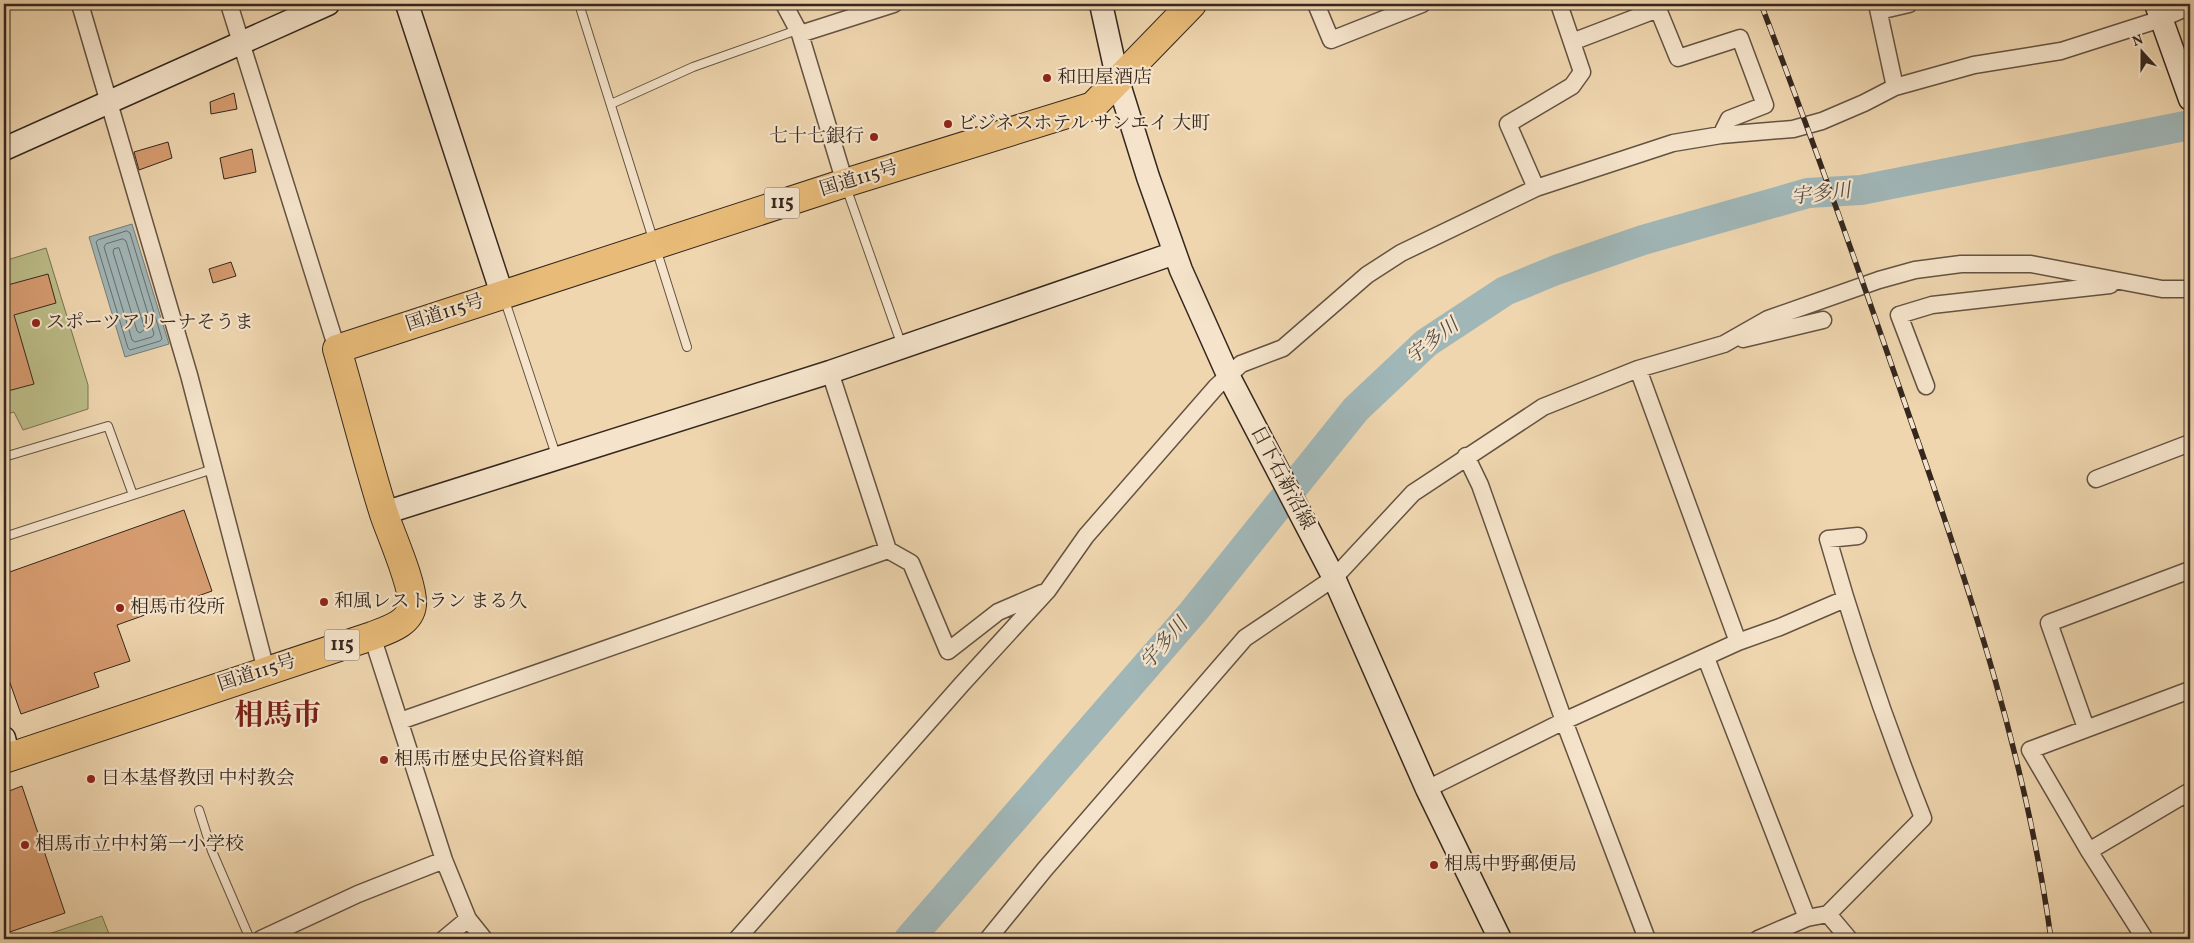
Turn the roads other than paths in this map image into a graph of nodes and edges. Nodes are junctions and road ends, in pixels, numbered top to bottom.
1 (80, 4) edge
2 (229, 4) edge
3 (328, 4) edge
4 (407, 4) edge
5 (579, 4) edge
6 (784, 4) edge
7 (894, 4) edge
8 (1101, 4) edge
9 (1192, 4) edge
10 (1316, 4) edge
11 (1422, 4) edge
12 (1559, 4) edge
13 (1909, 4) edge
14 (2190, 6) edge
15 (1878, 7) edge
16 (2161, 19) edge
17 (799, 32) junction
18 (241, 41) junction
19 (1572, 42) junction
20 (1118, 82) junction
21 (1894, 87) junction
22 (2190, 99) edge
23 (109, 103) junction
24 (611, 104) junction
25 (1721, 135) junction
26 (4, 150) edge
27 (845, 183) junction
28 (1536, 188) junction
29 (655, 244) junction
30 (1175, 253) junction
31 (2124, 283) junction
32 (2190, 288) edge
33 (502, 294) junction
34 (1823, 320) dead end
35 (1724, 344) junction
36 (687, 347) dead end
37 (902, 347) junction
38 (337, 349) junction
39 (1638, 369) junction
40 (830, 372) junction
41 (1230, 379) junction
42 (1926, 386) dead end
43 (2190, 443) edge
44 (1466, 456) junction
45 (4, 457) edge
46 (557, 458) junction
47 (213, 469) junction
48 (2096, 479) dead end
49 (133, 495) junction
50 (384, 513) junction
51 (1858, 536) dead end
52 (4, 537) edge
53 (888, 550) junction
54 (2190, 570) edge
55 (1334, 578) junction
56 (1048, 590) junction
57 (1845, 599) junction
58 (372, 636) junction
59 (1738, 642) junction
60 (1706, 658) junction
61 (266, 670) junction
62 (2190, 690) edge
63 (400, 721) junction
64 (1564, 721) junction
65 (2086, 728) junction
66 (5, 751) edge
67 (1427, 789) junction
68 (2190, 798) edge
69 (199, 810) dead end
70 (2089, 851) junction
71 (444, 860) junction
72 (1828, 914) junction
73 (1807, 918) junction
74 (468, 919) junction
75 (1495, 938) edge
76 (250, 939) edge
77 (261, 939) edge
78 (444, 939) edge
79 (484, 939) edge
80 (737, 939) edge
81 (988, 939) edge
82 (1647, 939) edge
83 (1758, 939) edge
84 (1850, 939) edge
85 (2145, 939) edge

1 - 23 street
2 - 18 street
3 - 18 street
4 - 33 street
5 - 24 lane
6 - 17 street
7 - 17 street
8 - 20 street, 日下石新沼線
9 - 20 highway, 国道115号 / 115
10 - 11 street
12 - 19 street
13 - 15 street
14 - 16 street
15 - 21 street
16 - 21 street
16 - 22 street
17 - 24 lane
17 - 27 street
18 - 23 street
18 - 38 street
19 - 25 street
19 - 28 street
20 - 27 highway, 国道115号 / 115
20 - 30 street, 日下石新沼線
21 - 25 street
23 - 26 street
23 - 47 street
24 - 29 lane
25 - 28 street
27 - 29 highway, 国道115号 / 115
27 - 37 lane
28 - 41 street
29 - 33 highway, 国道115号 / 115
29 - 36 lane
30 - 37 street
30 - 41 street, 日下石新沼線
31 - 32 street
31 - 35 street
31 - 42 street
33 - 38 highway, 国道115号 / 115
33 - 46 lane
34 - 35 street
35 - 39 street
37 - 40 street
38 - 50 highway, 国道115号 / 115
39 - 44 street
39 - 59 street
40 - 46 street
40 - 53 street
41 - 55 street, 日下石新沼線
41 - 56 street
43 - 48 street
44 - 55 street
44 - 64 street
45 - 49 lane
46 - 50 street
47 - 49 lane
47 - 61 street
49 - 52 lane
50 - 58 highway, 国道115号 / 115
51 - 57 street
53 - 56 street
53 - 63 street
54 - 65 street
55 - 67 street, 日下石新沼線
55 - 81 street
56 - 80 street
57 - 59 street
57 - 72 street
58 - 61 highway, 国道115号 / 115
58 - 63 street
59 - 60 street
60 - 64 street
60 - 73 street
61 - 66 highway, 国道115号 / 115
62 - 65 street
63 - 71 street
64 - 67 street
64 - 82 street
65 - 70 street
67 - 75 street, 日下石新沼線
68 - 70 street
69 - 76 lane
70 - 85 street
71 - 74 street
71 - 77 street
72 - 73 street
72 - 84 street
73 - 83 street
74 - 78 street
74 - 79 street

